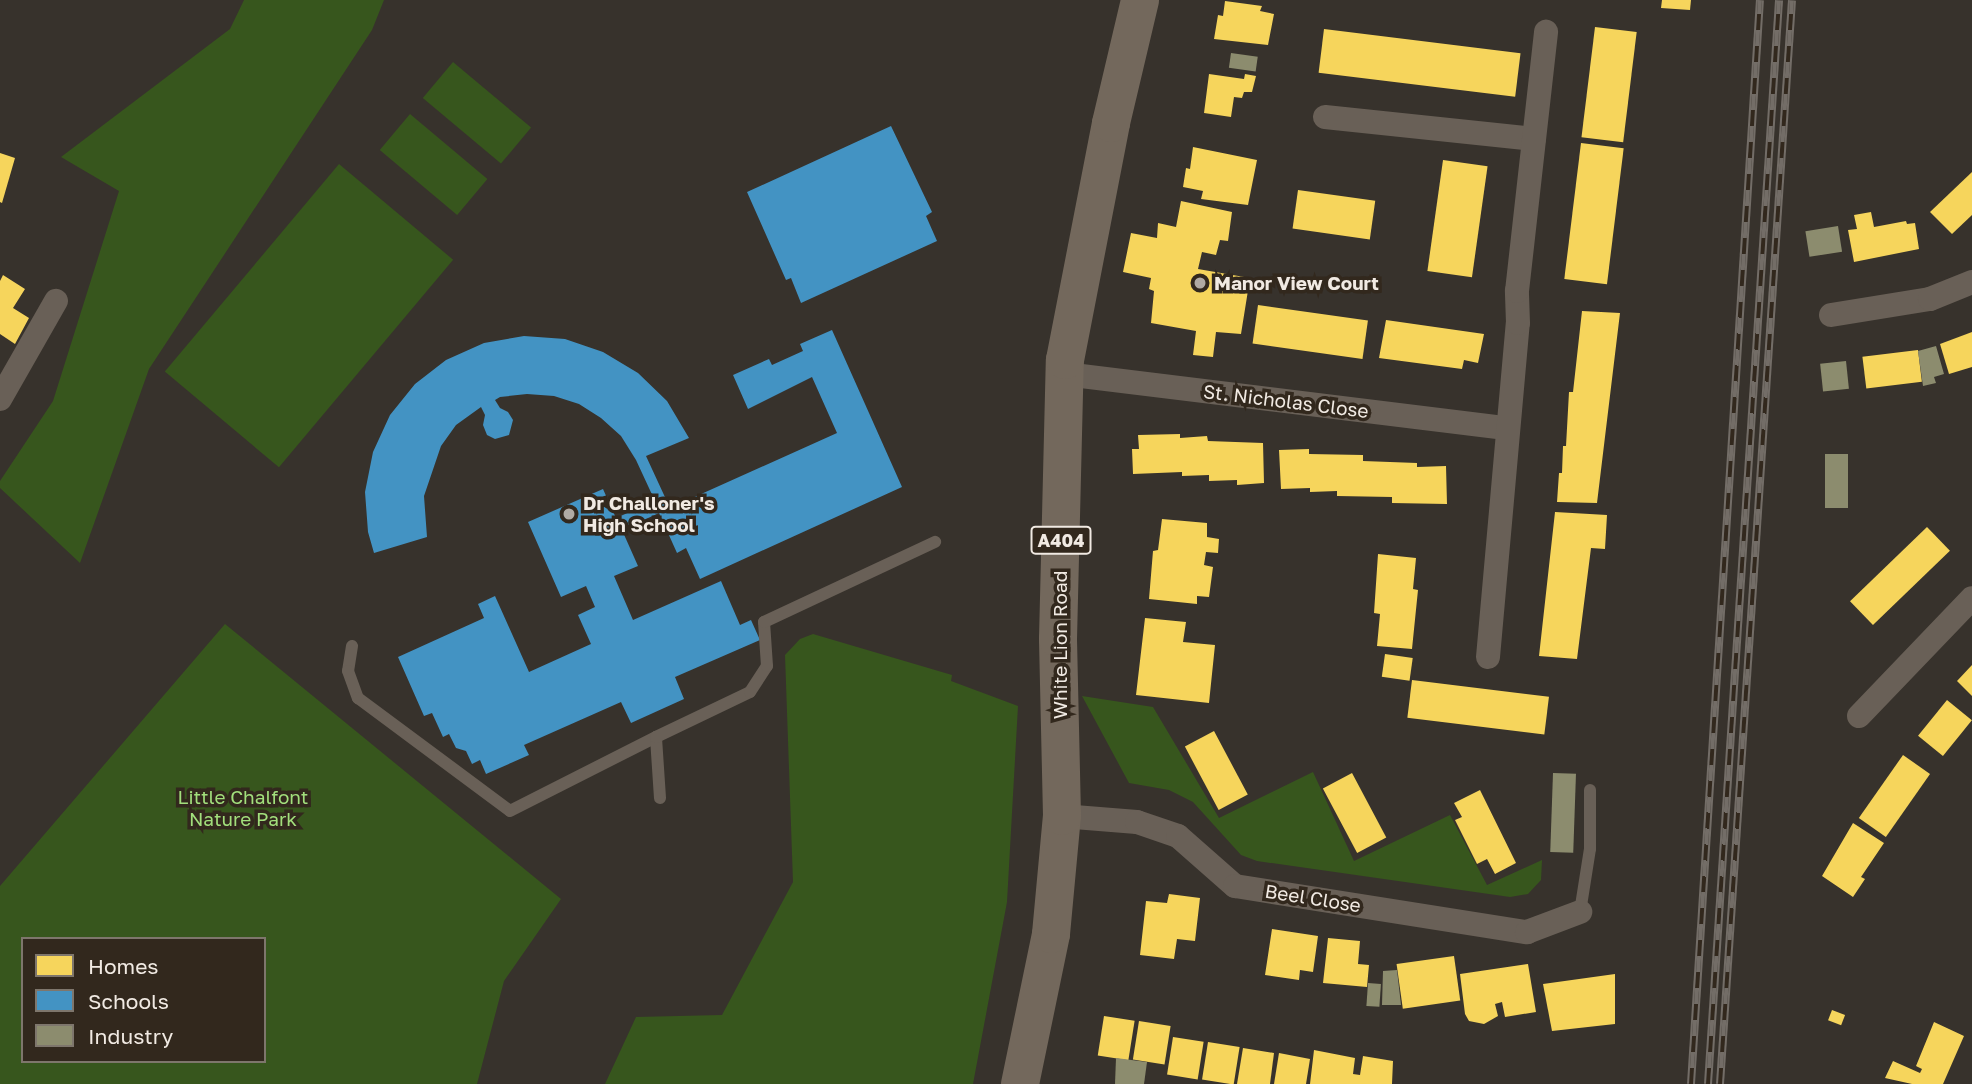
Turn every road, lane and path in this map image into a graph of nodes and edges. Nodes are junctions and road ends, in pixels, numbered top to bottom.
1 (1140, 0) edge
2 (1546, 32) dead end
3 (1325, 117) dead end
4 (1534, 139) junction
5 (1972, 282) edge
6 (56, 301) dead end
7 (1831, 315) dead end
8 (1065, 374) junction
9 (0, 399) edge
10 (1506, 428) junction
11 (935, 542) dead end
12 (1972, 598) edge
13 (352, 646) dead end
14 (1488, 657) dead end
15 (1859, 716) dead end
16 (656, 737) junction
17 (1590, 790) dead end
18 (660, 797) dead end
19 (1062, 816) junction
20 (1580, 912) joint
21 (1020, 1084) edge

1 - 8 main road, White Lion Road / A404
2 - 4 street
3 - 4 street
4 - 10 street
5 - 7 street
6 - 9 street
8 - 10 street, St. Nicholas Close
8 - 19 main road, White Lion Road / A404
10 - 14 street
11 - 16 lane
12 - 15 street
13 - 16 lane
16 - 18 lane
17 - 20 lane
19 - 20 street, Beel Close
19 - 21 main road, White Lion Road / A404

